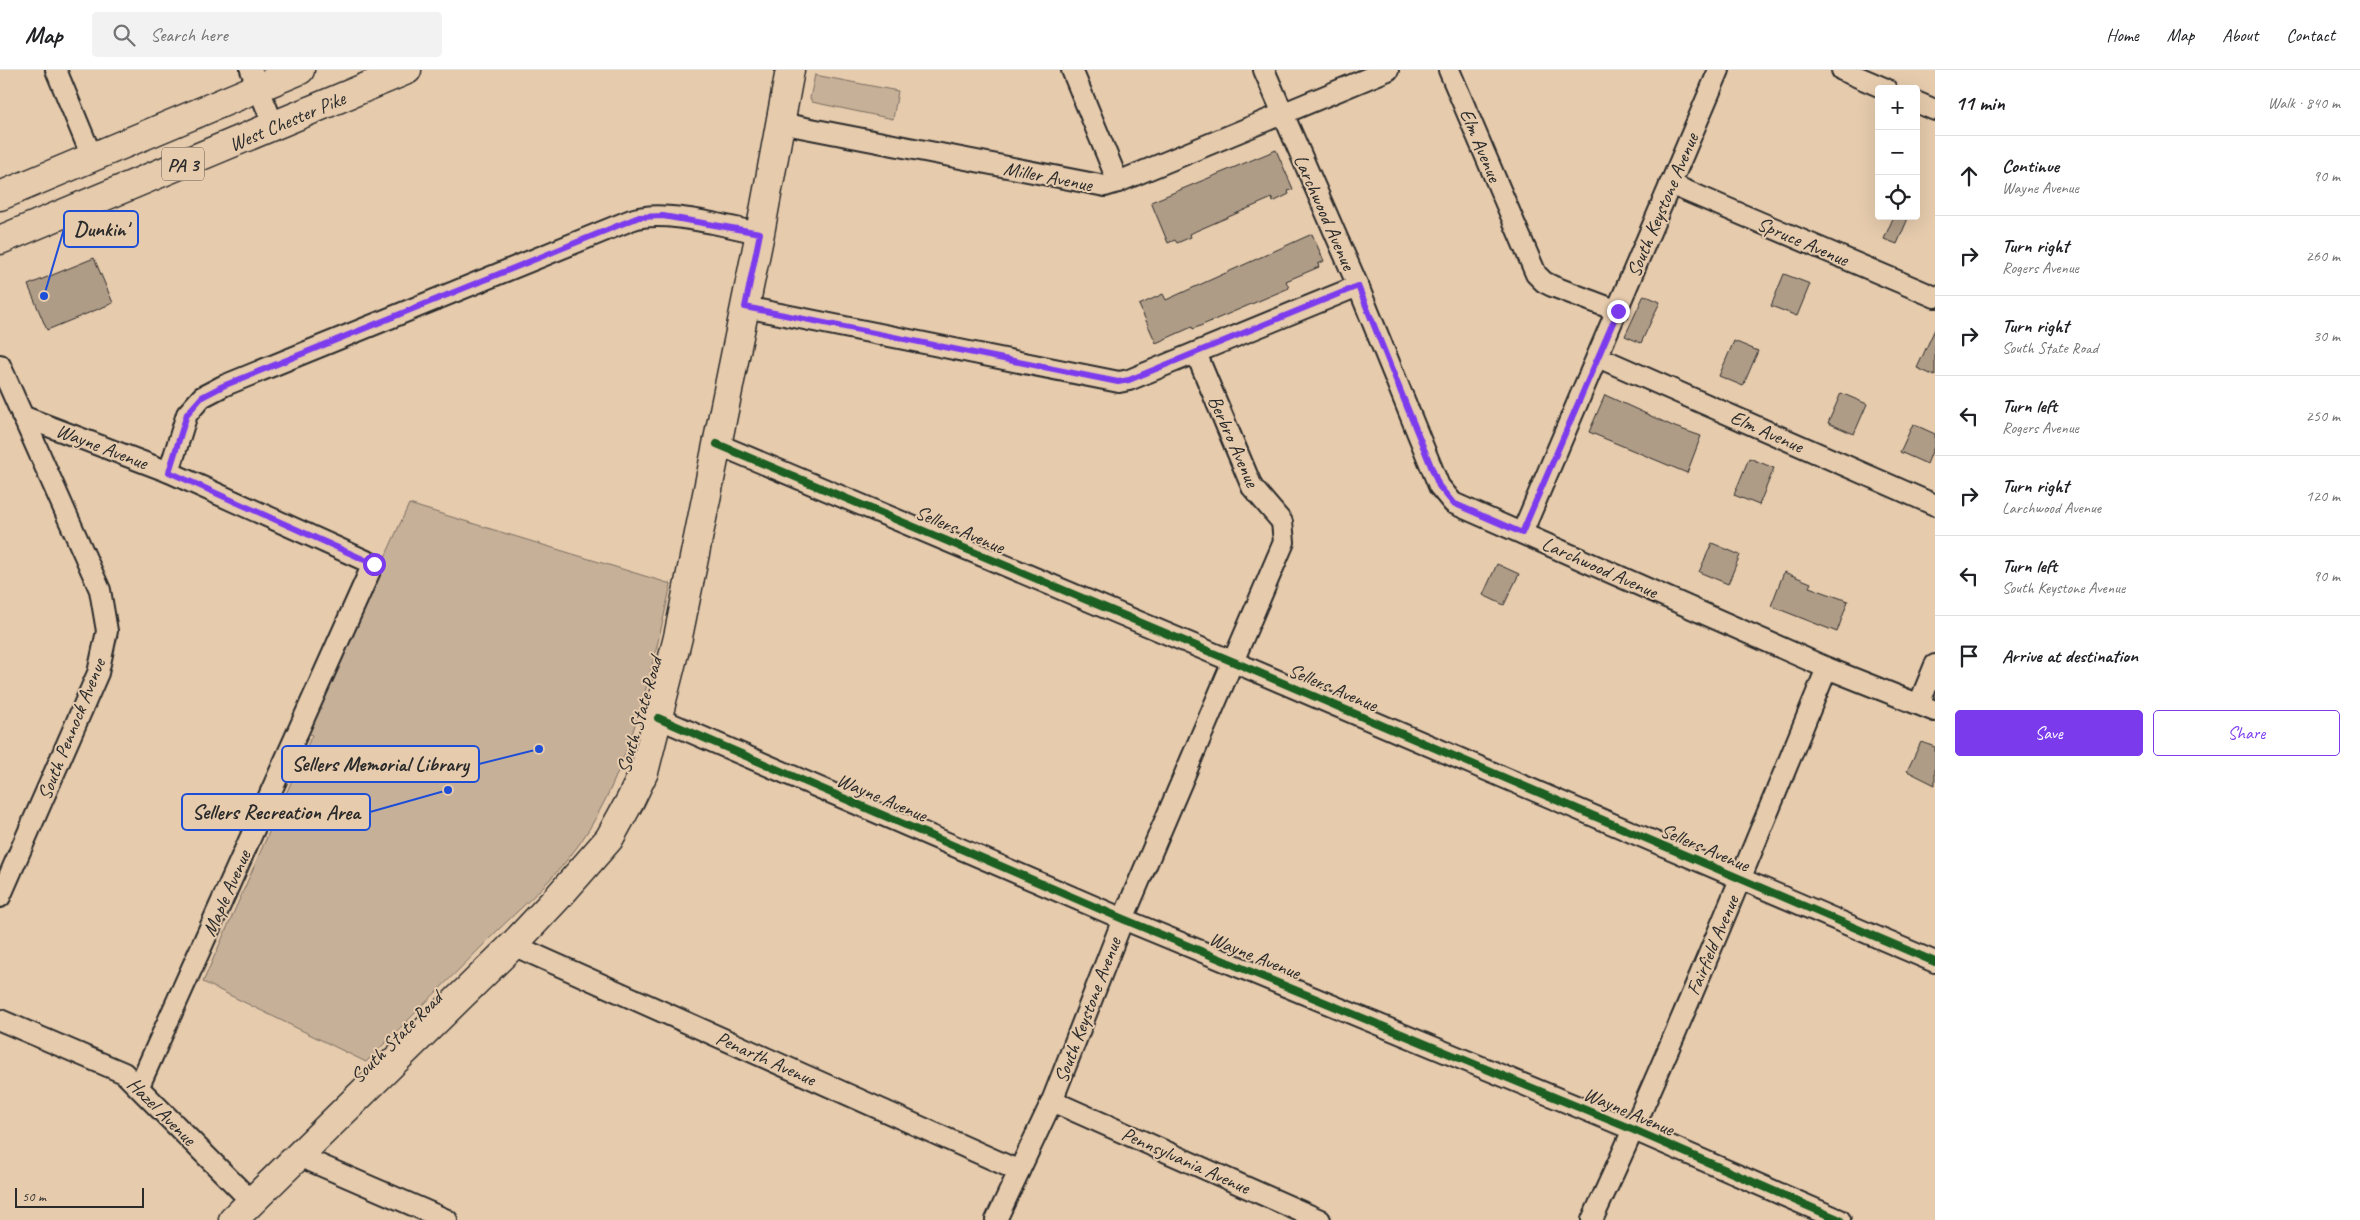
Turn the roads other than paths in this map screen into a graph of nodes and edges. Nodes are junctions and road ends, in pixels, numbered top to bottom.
1 (56, 70) edge
2 (300, 70) edge
3 (407, 70) edge
4 (790, 70) edge
5 (1072, 70) edge
6 (1264, 70) edge
7 (1388, 70) edge
8 (1449, 70) edge
9 (1718, 70) edge
10 (1842, 70) edge
11 (255, 79) edge
12 (1877, 85) edge
13 (1920, 104) edge
14 (1935, 110) edge
15 (1283, 114) junction
16 (780, 123) junction
17 (274, 126) junction
18 (92, 157) junction
19 (1118, 182) junction
20 (1670, 184) junction
21 (0, 196) edge
22 (760, 233) junction
23 (0, 240) edge
24 (1358, 286) junction
25 (1935, 297) edge
26 (745, 307) junction
27 (1618, 311) junction
28 (1196, 353) junction
29 (1598, 357) junction
30 (0, 365) edge
31 (22, 416) junction
32 (717, 444) junction
33 (169, 472) junction
34 (1935, 505) edge
35 (1522, 533) junction
36 (374, 564) joint
37 (1234, 662) junction
38 (1935, 665) edge
39 (1827, 668) junction
40 (1927, 707) edge
41 (658, 718) junction
42 (1740, 880) junction
43 (0, 897) edge
44 (1123, 919) junction
45 (513, 945) junction
46 (1935, 962) edge
47 (0, 1020) edge
48 (139, 1086) junction
49 (1052, 1101) junction
50 (1634, 1130) junction
51 (299, 1156) junction
52 (1019, 1171) junction
53 (242, 1211) edge
54 (447, 1220) edge
55 (996, 1220) edge
56 (1320, 1220) edge
57 (1592, 1220) edge
58 (1840, 1220) edge

1 - 18 street
2 - 11 main road, West Chester Pike / PA 3
3 - 17 main road, West Chester Pike / PA 3
4 - 16 main road, South State Road
5 - 19 street
6 - 15 street, Larchwood Avenue
7 - 15 street, Miller Avenue
8 - 27 street, Elm Avenue
9 - 20 street, South Keystone Avenue
10 - 12 street
11 - 17 street
11 - 18 main road, West Chester Pike / PA 3
13 - 14 street
15 - 19 street, Miller Avenue
15 - 24 street, Larchwood Avenue
16 - 19 street, Miller Avenue
16 - 22 main road, South State Road
17 - 23 main road, West Chester Pike / PA 3
18 - 21 main road, West Chester Pike / PA 3
20 - 25 street, Spruce Avenue
20 - 27 street, South Keystone Avenue
22 - 26 main road, South State Road
22 - 33 street
24 - 28 street
24 - 35 street, Larchwood Avenue
26 - 28 street
26 - 32 main road, South State Road
27 - 29 street, South Keystone Avenue
28 - 37 street, Berbro Avenue
29 - 34 street, Elm Avenue
29 - 35 street, South Keystone Avenue
30 - 31 street, South Pennock Avenue
31 - 33 street, Wayne Avenue
31 - 43 street, South Pennock Avenue
32 - 37 street, Sellers Avenue
32 - 41 main road, South State Road
33 - 36 street, Wayne Avenue
35 - 39 street, Larchwood Avenue
36 - 48 street, Maple Avenue
37 - 42 street, Sellers Avenue
37 - 44 street, South Keystone Avenue
38 - 40 street
39 - 40 street, Larchwood Avenue
39 - 42 street, Fairfield Avenue
41 - 44 street, Wayne Avenue
41 - 45 main road, South State Road
42 - 46 street, Sellers Avenue
42 - 50 street, Fairfield Avenue
44 - 49 street, South Keystone Avenue
44 - 50 street, Wayne Avenue
45 - 51 main road, South State Road
45 - 52 street, Penarth Avenue
47 - 48 street, Hazel Avenue
48 - 53 street, Hazel Avenue
49 - 52 street, South Keystone Avenue
49 - 56 street, Pennsylvania Avenue
50 - 57 street, Fairfield Avenue
50 - 58 street, Wayne Avenue
51 - 53 main road, South State Road
51 - 54 street
52 - 55 street, South Keystone Avenue

